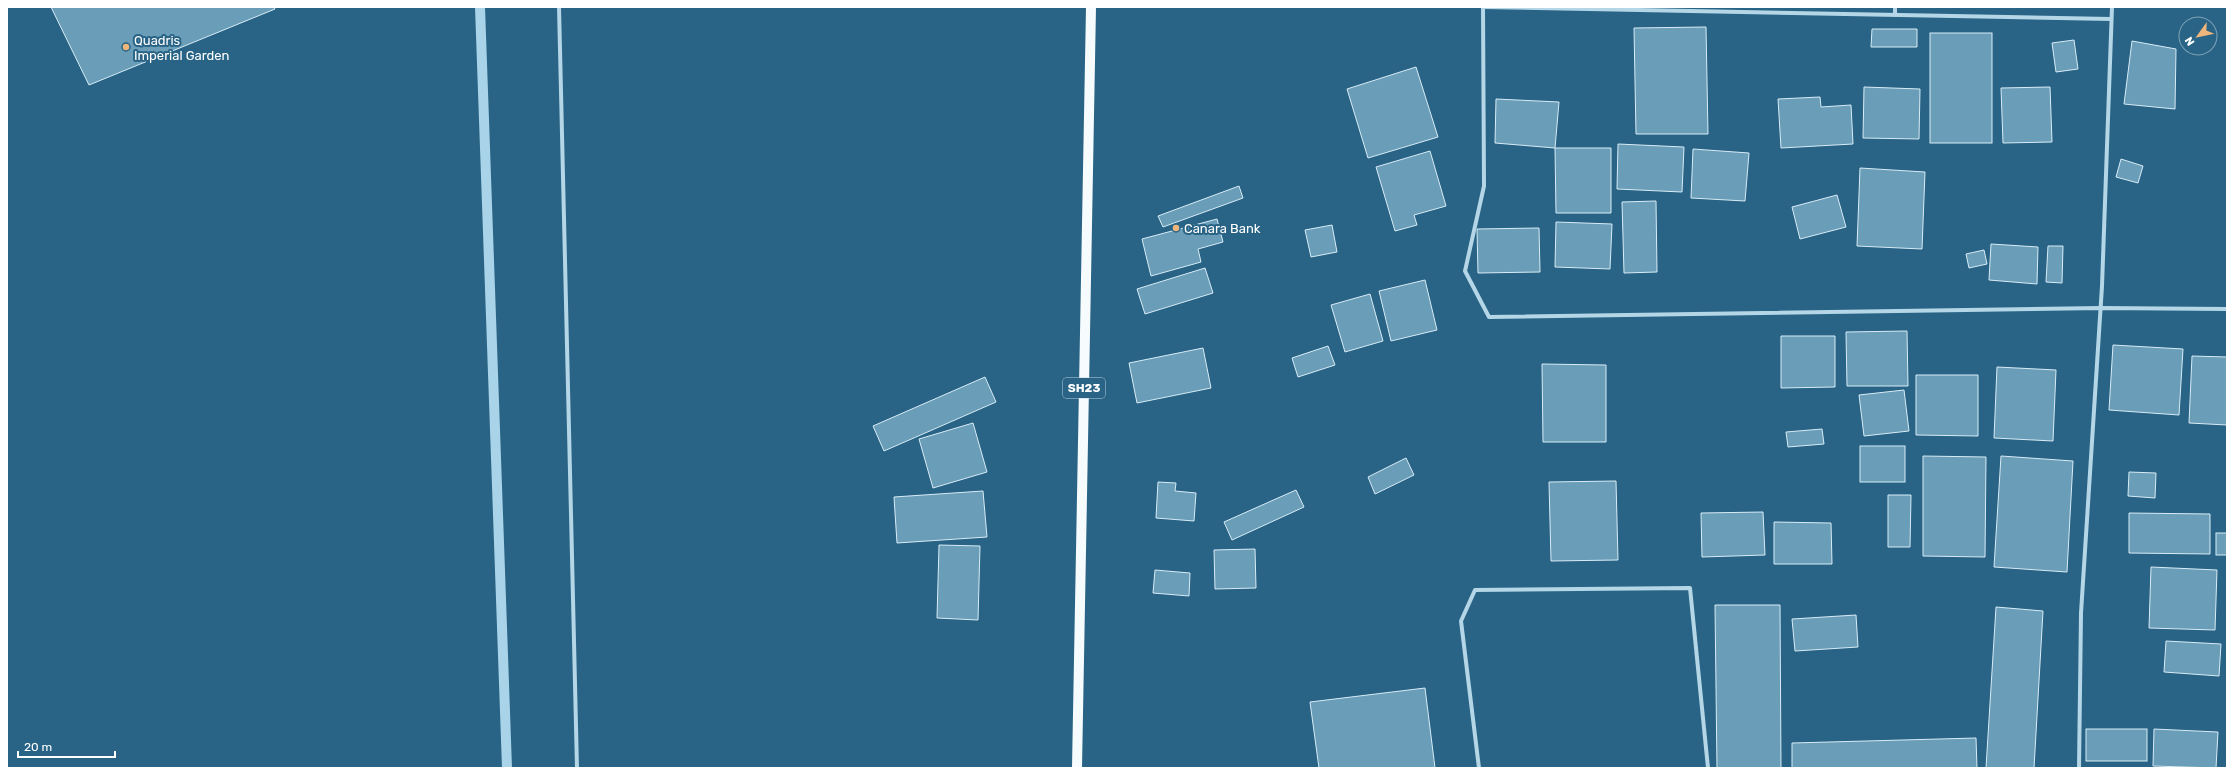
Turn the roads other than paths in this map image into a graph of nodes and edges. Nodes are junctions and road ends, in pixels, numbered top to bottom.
1 (559, 7) edge
2 (1091, 7) edge
3 (1483, 7) edge
4 (1895, 7) edge
5 (2112, 7) edge
6 (1895, 15) junction
7 (2111, 19) junction
8 (2100, 308) junction
9 (2227, 309) edge
10 (577, 768) edge
11 (1077, 768) edge
12 (1479, 768) edge
13 (1708, 768) edge
14 (2079, 768) edge

1 - 10 street
2 - 11 main road, SH23
3 - 6 street
3 - 8 street
4 - 6 street
5 - 7 street
6 - 7 street
7 - 8 street
8 - 9 street
8 - 14 street
12 - 13 street

